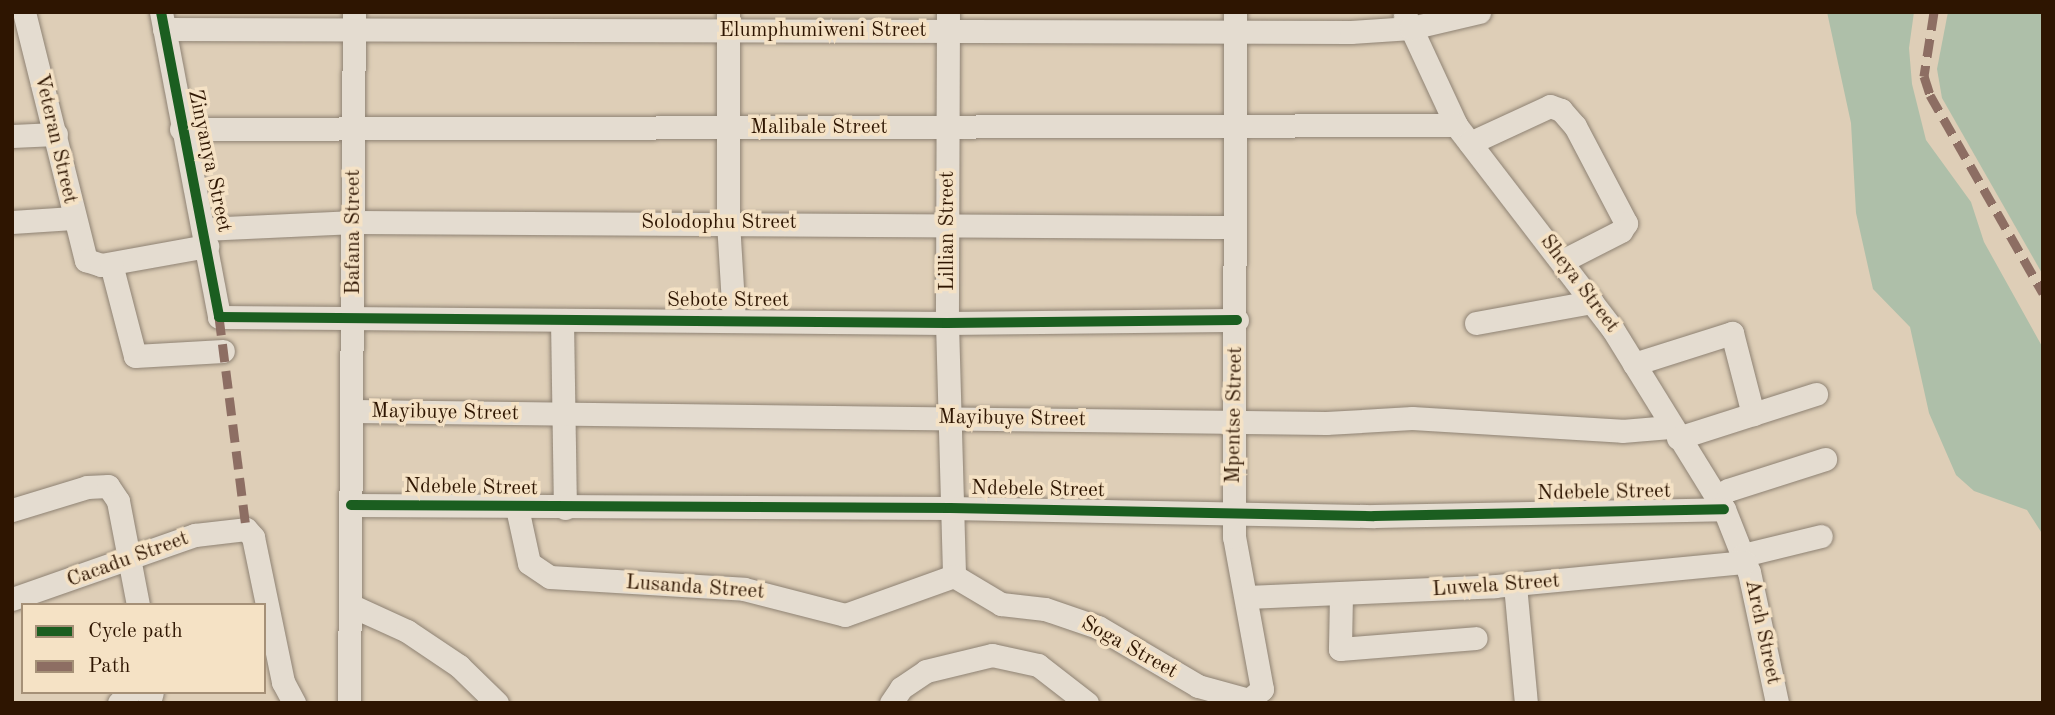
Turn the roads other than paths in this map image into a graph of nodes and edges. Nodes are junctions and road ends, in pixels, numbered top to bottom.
1 (24, 12) edge
2 (1479, 12) edge
3 (1407, 20) edge
4 (162, 21) edge
5 (354, 22) edge
6 (728, 22) edge
7 (949, 22) edge
8 (1236, 22) edge
9 (22, 44) edge
10 (353, 127) junction
11 (949, 127) junction
12 (1235, 127) junction
13 (728, 128) junction
14 (181, 129) junction
15 (56, 134) junction
16 (1463, 134) junction
17 (12, 136) edge
18 (73, 218) junction
19 (12, 222) edge
20 (355, 222) junction
21 (728, 222) junction
22 (947, 224) junction
23 (1235, 227) junction
24 (205, 237) junction
25 (1562, 261) junction
26 (101, 263) junction
27 (1592, 302) junction
28 (219, 317) joint
29 (354, 320) junction
30 (562, 320) junction
31 (734, 320) junction
32 (1237, 320) junction
33 (947, 323) junction
34 (1476, 323) dead end
35 (223, 351) dead end
36 (1634, 363) junction
37 (1816, 394) dead end
38 (353, 411) junction
39 (1753, 414) junction
40 (565, 415) junction
41 (950, 419) junction
42 (1235, 422) junction
43 (1674, 433) junction
44 (1825, 459) dead end
45 (1720, 503) junction
46 (351, 505) junction
47 (517, 508) junction
48 (950, 508) junction
49 (565, 509) junction
50 (12, 510) edge
51 (1234, 512) junction
52 (1821, 536) dead end
53 (1744, 559) junction
54 (128, 562) junction
55 (954, 576) junction
56 (1515, 585) junction
57 (1341, 595) junction
58 (1247, 597) junction
59 (12, 599) edge
60 (138, 603) edge
61 (350, 605) junction
62 (1476, 638) dead end
63 (1262, 689) joint
64 (294, 703) edge
65 (349, 703) edge
66 (497, 703) edge
67 (891, 703) edge
68 (1087, 703) edge
69 (1526, 703) edge
70 (1777, 703) edge

1 - 9 street, Veteran Street
2 - 3 street, Elumphumiweni Street
3 - 8 street, Elumphumiweni Street
3 - 16 street, Sheya Street
4 - 5 street, Elumphumiweni Street
4 - 14 street, Zinyanya Street
5 - 6 street, Elumphumiweni Street
5 - 10 street, Bafana Street
6 - 7 street, Elumphumiweni Street
6 - 13 street
7 - 8 street, Elumphumiweni Street
7 - 11 street, Lillian Street
8 - 12 street, Mpentse Street
9 - 15 street, Veteran Street
10 - 13 street, Malibale Street
10 - 14 street, Malibale Street
10 - 20 street, Bafana Street
11 - 12 street, Malibale Street
11 - 13 street, Malibale Street
11 - 22 street, Lillian Street
12 - 16 street, Malibale Street
12 - 23 street, Mpentse Street
13 - 21 street
14 - 24 street, Zinyanya Street
15 - 17 street
15 - 18 street, Veteran Street
16 - 25 street, Sheya Street
16 - 25 street
18 - 19 street
18 - 26 street, Veteran Street
20 - 21 street, Solodophu Street
20 - 24 street, Solodophu Street
20 - 29 street, Bafana Street
21 - 22 street, Solodophu Street
21 - 31 street
22 - 23 street, Solodophu Street
22 - 33 street, Lillian Street
23 - 32 street, Mpentse Street
24 - 26 street, Solodophu Street
24 - 28 street, Zinyanya Street
25 - 27 street, Sheya Street
26 - 35 street, Veteran Street
27 - 34 street
27 - 36 street, Sheya Street
28 - 29 street, Sebote Street
29 - 30 street, Sebote Street
29 - 38 street, Bafana Street
30 - 31 street, Sebote Street
30 - 40 street
31 - 33 street, Sebote Street
32 - 33 street, Sebote Street
32 - 42 street, Mpentse Street
33 - 41 street, Lillian Street
36 - 39 street
36 - 43 street, Sheya Street
37 - 39 street, Mayibuye Street
38 - 40 street, Mayibuye Street
38 - 46 street, Bafana Street
39 - 43 street, Mayibuye Street
40 - 41 street, Mayibuye Street
40 - 49 street
41 - 42 street, Mayibuye Street
41 - 48 street, Lillian Street
42 - 43 street, Mayibuye Street
42 - 51 street, Mpentse Street
43 - 45 street, Sheya Street
44 - 45 street
45 - 51 street, Ndebele Street
45 - 53 street, Sheya Street
46 - 47 street, Ndebele Street
46 - 61 street, Bafana Street
47 - 49 street, Ndebele Street
47 - 55 street, Lusanda Street
48 - 49 street, Ndebele Street
48 - 51 street, Ndebele Street
48 - 55 street, Lillian Street
50 - 54 street
51 - 58 street, Mpentse Street
52 - 53 street, Luwela Street
53 - 56 street, Luwela Street
53 - 70 street, Arch Street
54 - 59 street, Cacadu Street
54 - 60 street
54 - 64 street, Cacadu Street
55 - 63 street, Soga Street
56 - 57 street, Luwela Street
56 - 69 street
57 - 58 street, Luwela Street
57 - 62 street
58 - 63 street, Mpentse Street
61 - 65 street, Bafana Street
61 - 66 street
67 - 68 street

